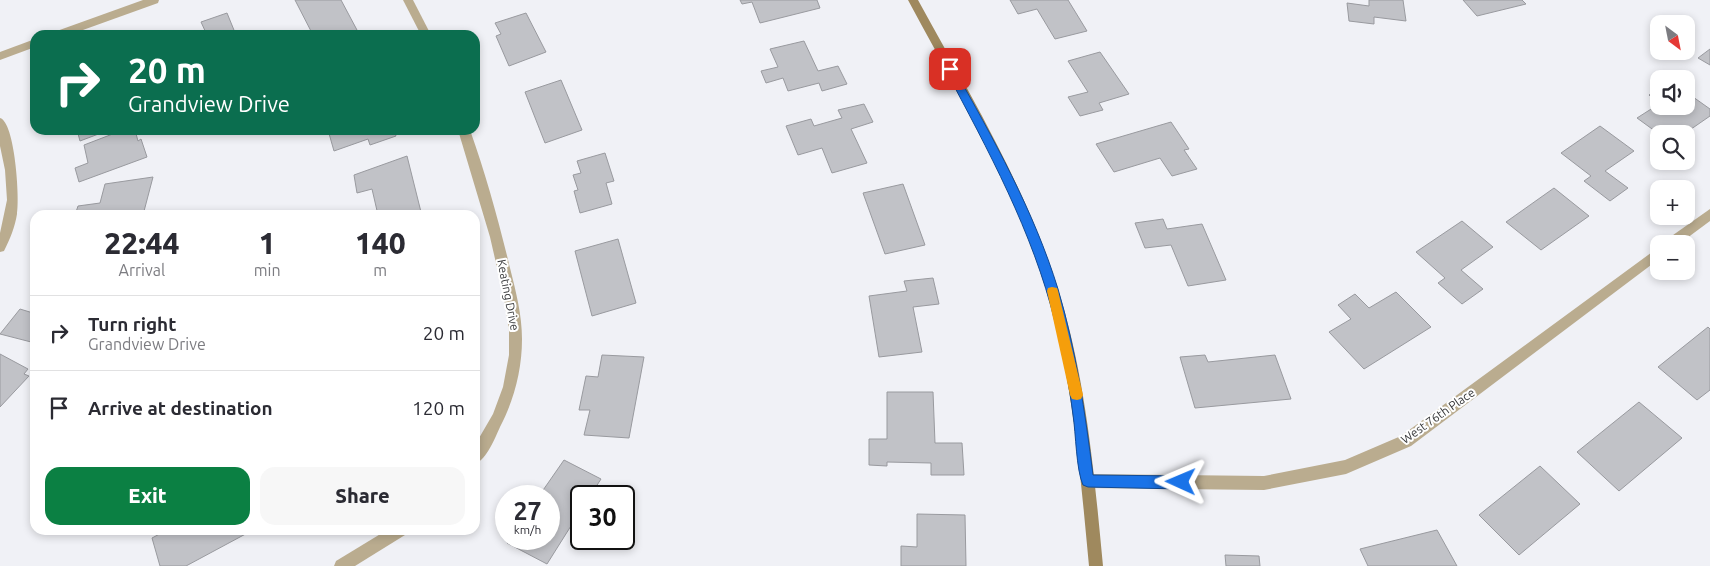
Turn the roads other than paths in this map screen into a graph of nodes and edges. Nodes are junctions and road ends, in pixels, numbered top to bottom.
1 (154, 0) edge
2 (408, 0) edge
3 (913, 0) edge
4 (72, 30) edge
5 (423, 30) edge
6 (30, 46) edge
7 (0, 56) edge
8 (0, 122) edge
9 (466, 135) edge
10 (1710, 214) edge
11 (1682, 235) edge
12 (0, 247) edge
13 (1650, 259) edge
14 (480, 449) edge
15 (1088, 481) junction
16 (393, 535) edge
17 (341, 566) edge
18 (1096, 566) edge

1 - 4 street
2 - 5 street
3 - 15 street
6 - 7 street
8 - 12 street
9 - 14 street, Keating Drive
10 - 11 street
13 - 15 street, West 76th Place
15 - 18 street
16 - 17 street

